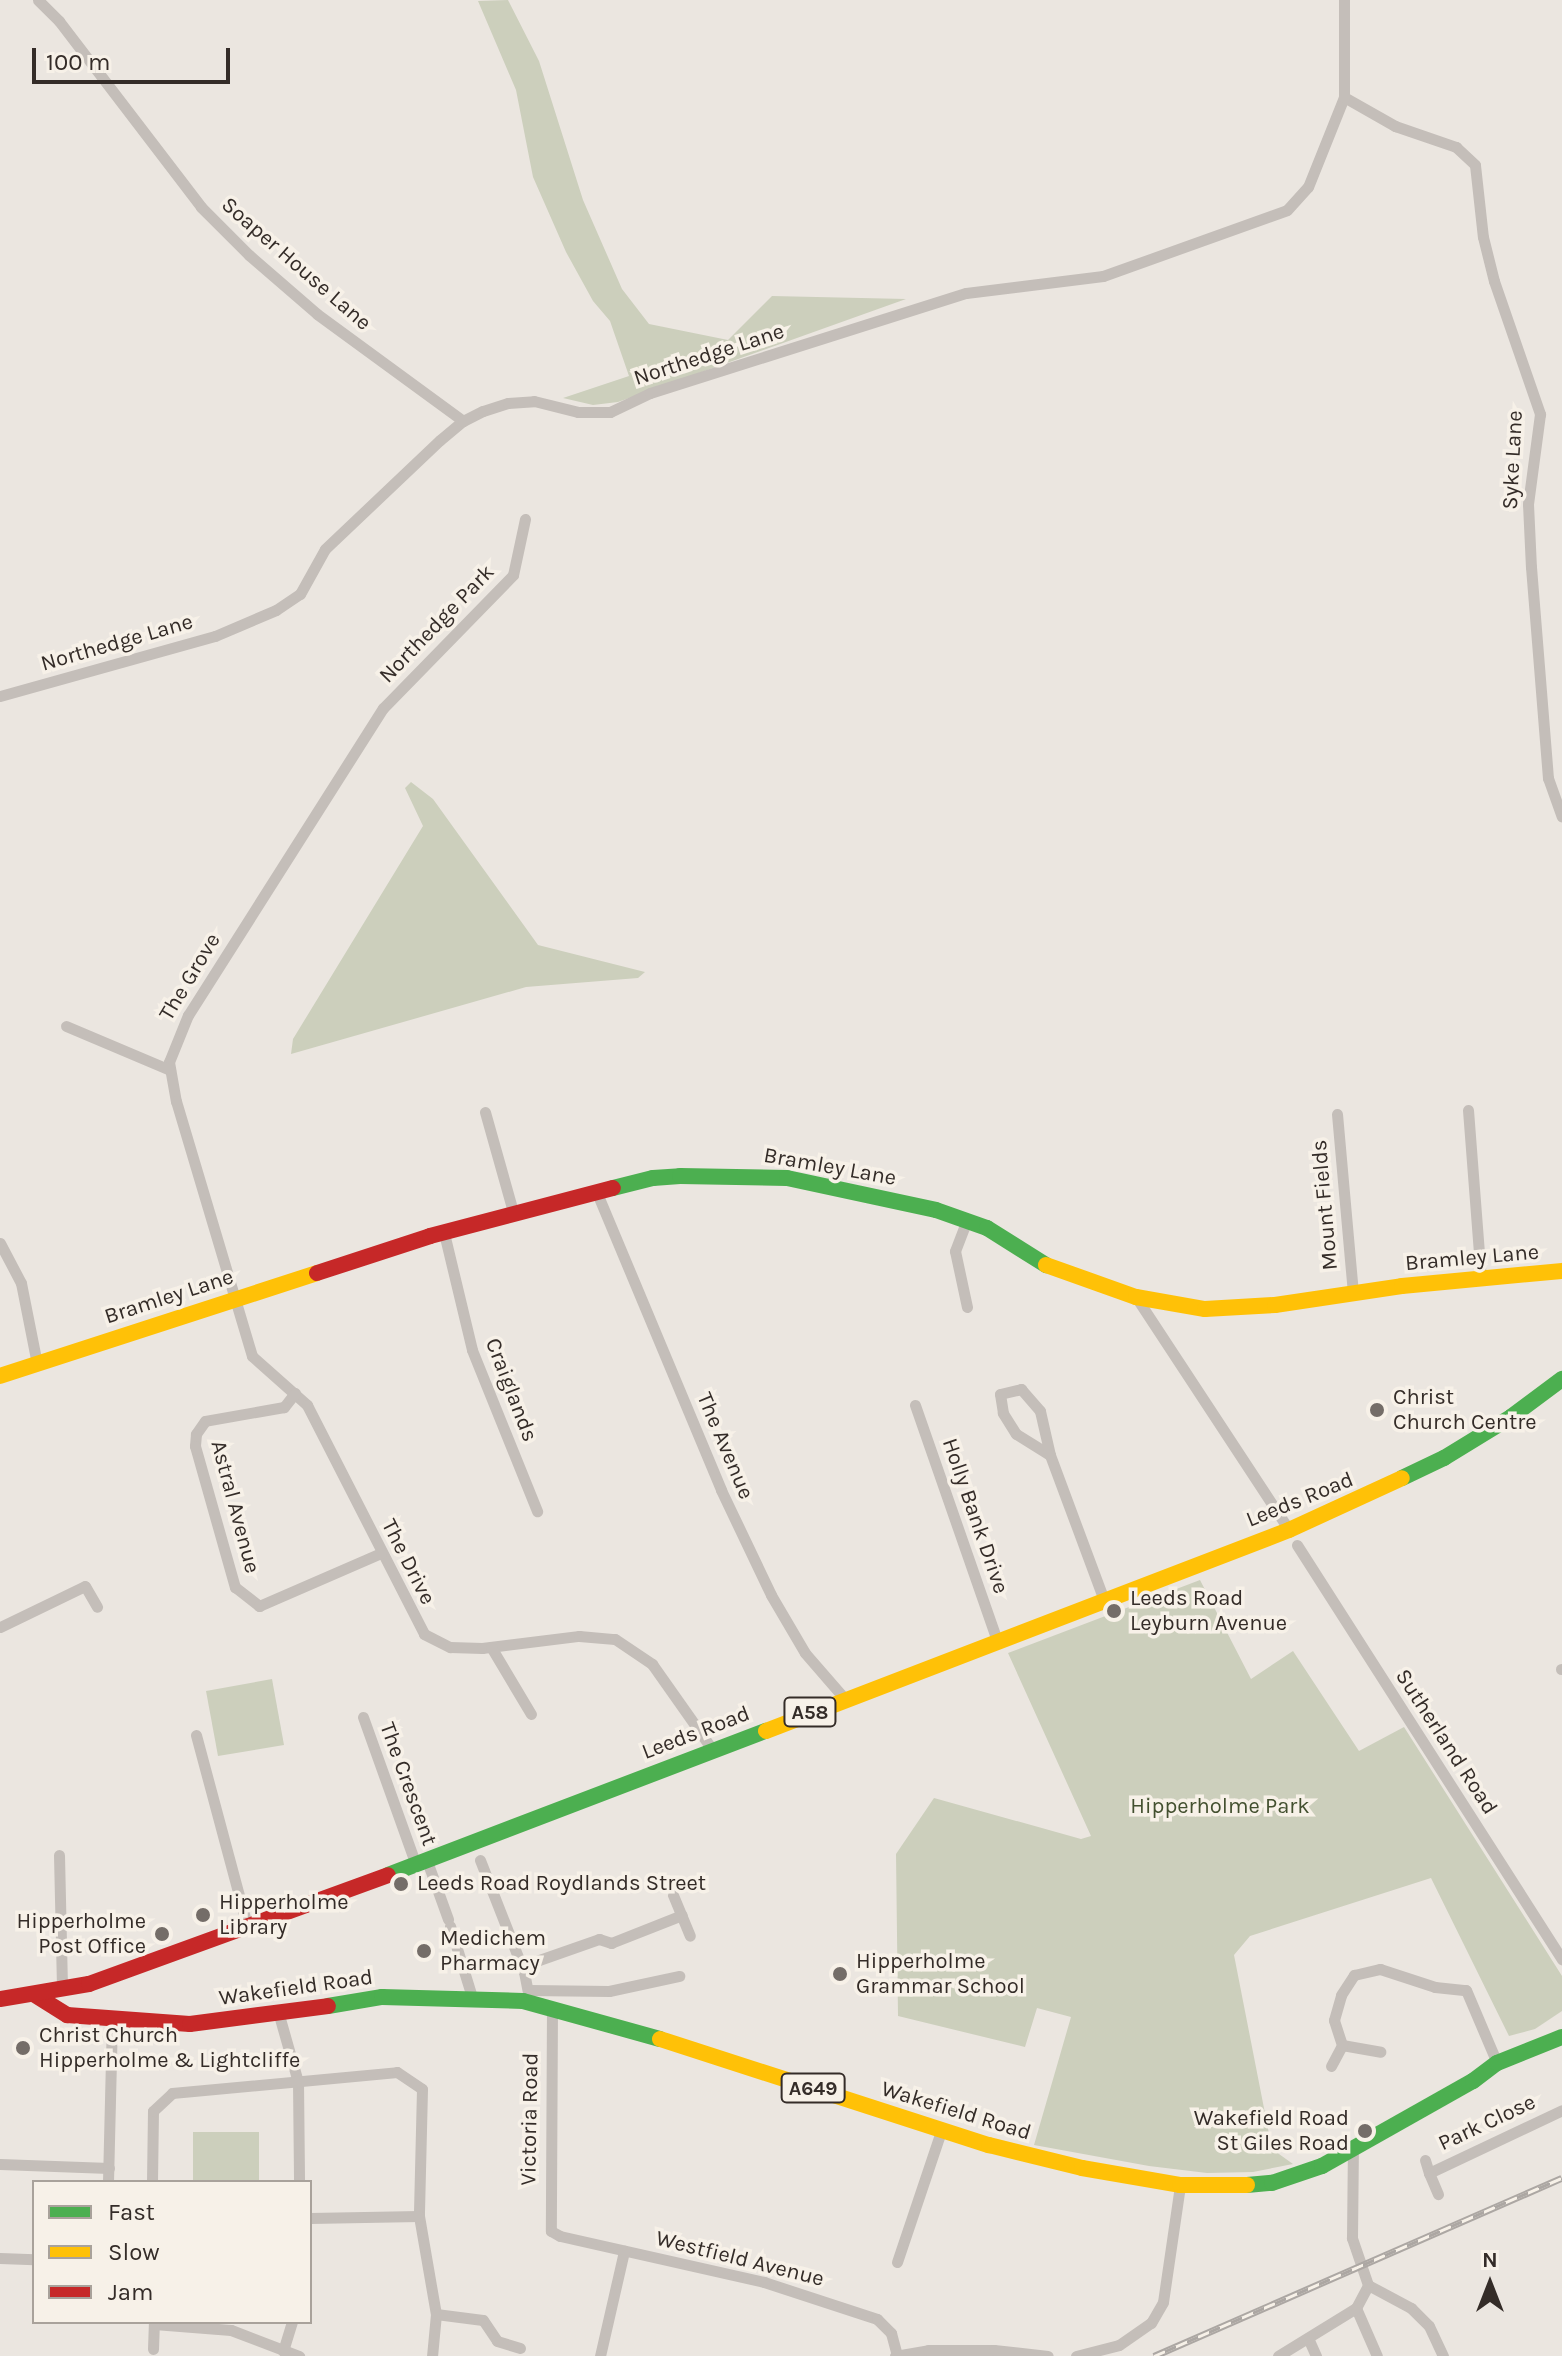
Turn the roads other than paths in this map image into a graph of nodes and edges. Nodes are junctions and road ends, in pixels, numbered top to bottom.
1 (38, 0) edge
2 (1344, 0) edge
3 (1344, 97) junction
4 (463, 421) junction
5 (525, 519) dead end
6 (0, 696) edge
7 (383, 708) joint
8 (1562, 817) edge
9 (66, 1026) dead end
10 (170, 1070) junction
11 (1468, 1110) dead end
12 (485, 1112) dead end
13 (1337, 1114) dead end
14 (597, 1193) junction
15 (514, 1215) junction
16 (967, 1219) junction
17 (444, 1233) junction
18 (0, 1243) edge
19 (1562, 1271) edge
20 (1481, 1278) junction
21 (1353, 1292) junction
22 (1136, 1297) junction
23 (237, 1298) junction
24 (967, 1307) dead end
25 (37, 1364) junction
26 (0, 1376) edge
27 (1562, 1379) edge
28 (295, 1393) junction
29 (915, 1405) dead end
30 (1050, 1455) junction
31 (537, 1511) dead end
32 (1289, 1530) junction
33 (1297, 1545) dead end
34 (381, 1553) junction
35 (1104, 1600) junction
36 (97, 1607) dead end
37 (0, 1627) edge
38 (997, 1641) junction
39 (491, 1647) junction
40 (845, 1699) junction
41 (531, 1714) dead end
42 (363, 1717) dead end
43 (196, 1735) dead end
44 (712, 1749) junction
45 (59, 1855) dead end
46 (480, 1860) dead end
47 (422, 1863) junction
48 (673, 1895) dead end
49 (682, 1915) junction
50 (247, 1926) junction
51 (690, 1936) dead end
52 (1562, 1960) edge
53 (522, 1966) junction
54 (679, 1976) dead end
55 (62, 1990) junction
56 (35, 1995) junction
57 (529, 1996) junction
58 (472, 1997) junction
59 (0, 1999) edge
60 (552, 2008) junction
61 (279, 2015) junction
62 (112, 2018) junction
63 (1562, 2037) edge
64 (1342, 2045) junction
65 (1380, 2052) dead end
66 (1497, 2063) junction
67 (1331, 2066) dead end
68 (298, 2082) junction
69 (1562, 2110) edge
70 (941, 2131) junction
71 (1353, 2149) junction
72 (1425, 2160) dead end
73 (0, 2164) edge
74 (109, 2168) junction
75 (1429, 2173) junction
76 (108, 2180) edge
77 (152, 2180) edge
78 (299, 2180) edge
79 (1180, 2185) junction
80 (1438, 2194) dead end
81 (419, 2216) junction
82 (312, 2218) edge
83 (551, 2231) joint
84 (624, 2251) junction
85 (0, 2258) edge
86 (32, 2259) edge
87 (897, 2262) dead end
88 (1368, 2285) junction
89 (1356, 2308) junction
90 (436, 2314) junction
91 (154, 2324) edge
92 (165, 2324) edge
93 (291, 2324) edge
94 (1308, 2338) junction
95 (520, 2348) dead end
96 (153, 2349) dead end
97 (283, 2351) junction
98 (299, 2356) edge
99 (432, 2356) edge
100 (600, 2356) edge
101 (896, 2356) edge
102 (1048, 2356) edge
103 (1076, 2356) edge
104 (1278, 2356) edge
105 (1316, 2356) edge
106 (1377, 2356) edge
107 (1443, 2356) edge

1 - 4 street, Soaper House Lane
2 - 3 street, Northedge Lane
3 - 4 street, Northedge Lane
3 - 8 street, Syke Lane
4 - 6 street, Northedge Lane
5 - 7 street, Northedge Park
7 - 10 street, The Grove
9 - 10 street
10 - 23 street, The Grove
11 - 20 street
12 - 15 street
13 - 21 street, Mount Fields
14 - 15 main road, Bramley Lane
14 - 16 main road, Bramley Lane
14 - 40 street, The Avenue
15 - 17 main road, Bramley Lane
16 - 22 main road, Bramley Lane
16 - 24 street
17 - 23 main road, Bramley Lane
17 - 31 street, Craiglands
18 - 25 street
19 - 20 main road, Bramley Lane
20 - 21 main road, Bramley Lane
21 - 22 main road, Bramley Lane
22 - 32 street
23 - 25 main road, Bramley Lane
23 - 28 street, The Drive
25 - 26 main road, Bramley Lane
27 - 32 main road, Leeds Road / A58
28 - 34 street, The Drive
28 - 34 street, Astral Avenue
29 - 38 street, Holly Bank Drive
30 - 30 street
30 - 35 street
32 - 35 main road, Leeds Road / A58
33 - 52 street, Sutherland Road
34 - 39 street, The Drive
35 - 38 main road, Leeds Road / A58
36 - 37 street
38 - 40 main road, Leeds Road / A58
39 - 41 street
39 - 44 street, The Drive
40 - 44 main road, Leeds Road / A58
42 - 47 street, The Crescent
43 - 50 street
44 - 47 main road, Leeds Road / A58
45 - 55 street
46 - 53 street
47 - 50 main road, Leeds Road / A58
47 - 58 street, The Crescent
48 - 49 street
49 - 51 street
49 - 53 street
50 - 55 main road, Leeds Road / A58
53 - 57 street
54 - 57 street
55 - 56 main road, Leeds Road / A58
56 - 59 main road, Leeds Road / A58
56 - 62 main road, Wakefield Road / A649
57 - 58 main road, Wakefield Road / A649
57 - 60 main road, Wakefield Road / A649
58 - 61 main road, Wakefield Road / A649
60 - 70 main road, Wakefield Road / A649
60 - 83 street, Victoria Road
61 - 62 main road, Wakefield Road / A649
61 - 68 street
62 - 74 street
63 - 66 main road, Wakefield Road / A649
64 - 65 street
64 - 66 street
64 - 67 street
66 - 71 main road, Wakefield Road / A649
68 - 77 street
68 - 78 street
68 - 81 street
69 - 75 street, Park Close
70 - 79 main road, Wakefield Road / A649
70 - 87 street
71 - 79 main road, Wakefield Road / A649
71 - 88 street
72 - 75 street, Park Close
73 - 74 street
74 - 76 street
75 - 80 street, Park Close
79 - 103 street
81 - 82 street
81 - 90 street
83 - 84 street, Westfield Avenue
84 - 100 street
84 - 101 street, Westfield Avenue
85 - 86 street
88 - 89 street
88 - 107 street
89 - 94 street
89 - 106 street
90 - 95 street
90 - 99 street
91 - 96 street
92 - 97 street
93 - 97 street
94 - 104 street
94 - 105 street
97 - 98 street
101 - 102 street

